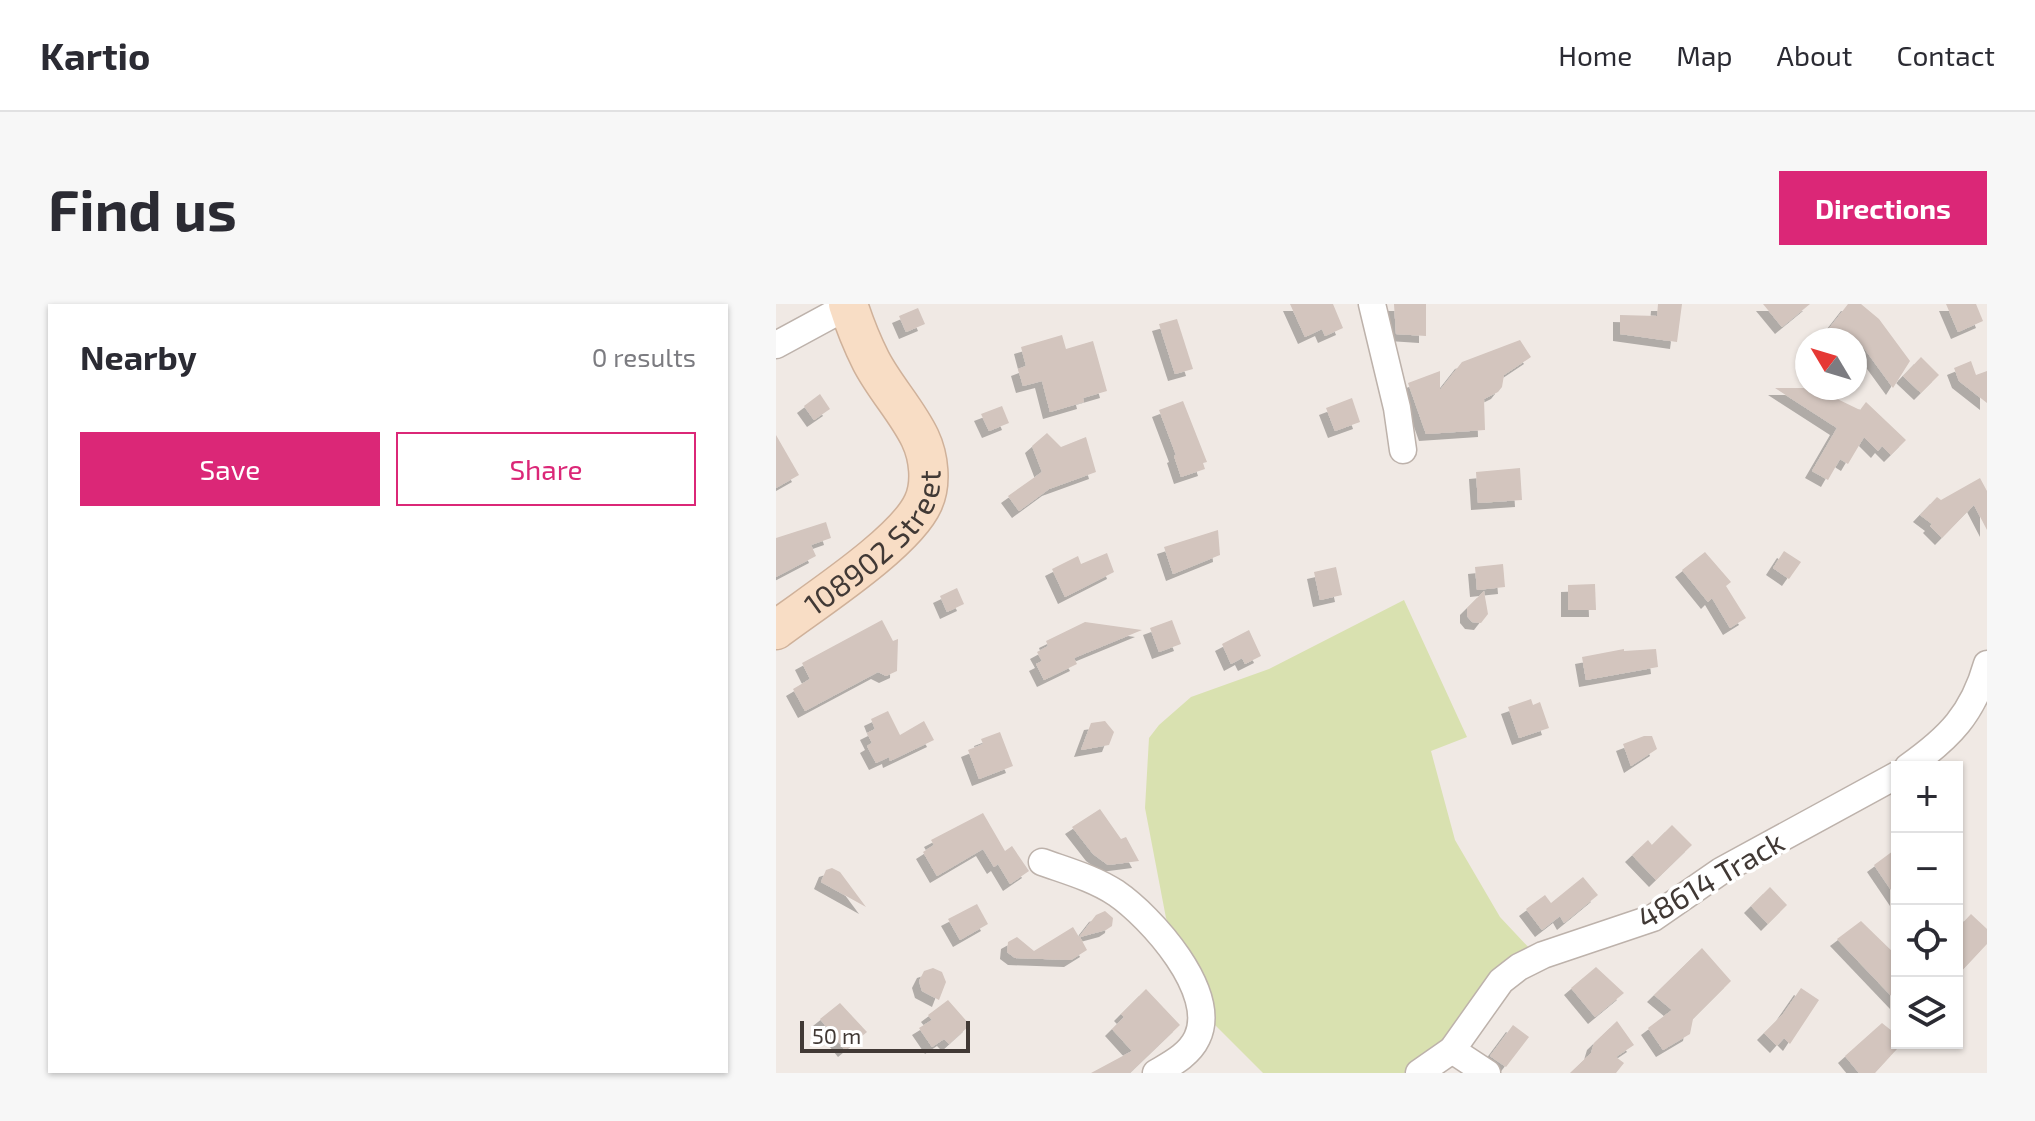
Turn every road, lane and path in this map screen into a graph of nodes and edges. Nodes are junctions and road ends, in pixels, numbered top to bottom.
1 (1372, 304) edge
2 (848, 305) edge
3 (776, 345) edge
4 (1403, 450) dead end
5 (776, 630) edge
6 (1987, 664) edge
7 (1916, 761) edge
8 (1891, 778) edge
9 (1042, 862) dead end
10 (1452, 1050) junction
11 (1156, 1073) edge
12 (1419, 1073) edge
13 (1487, 1073) edge

1 - 4 street
2 - 3 street, 108902 Street
2 - 5 street, 108902 Street
6 - 7 street
8 - 10 street, 48614 Track
9 - 11 street
10 - 12 street, 48614 Track
10 - 13 street

